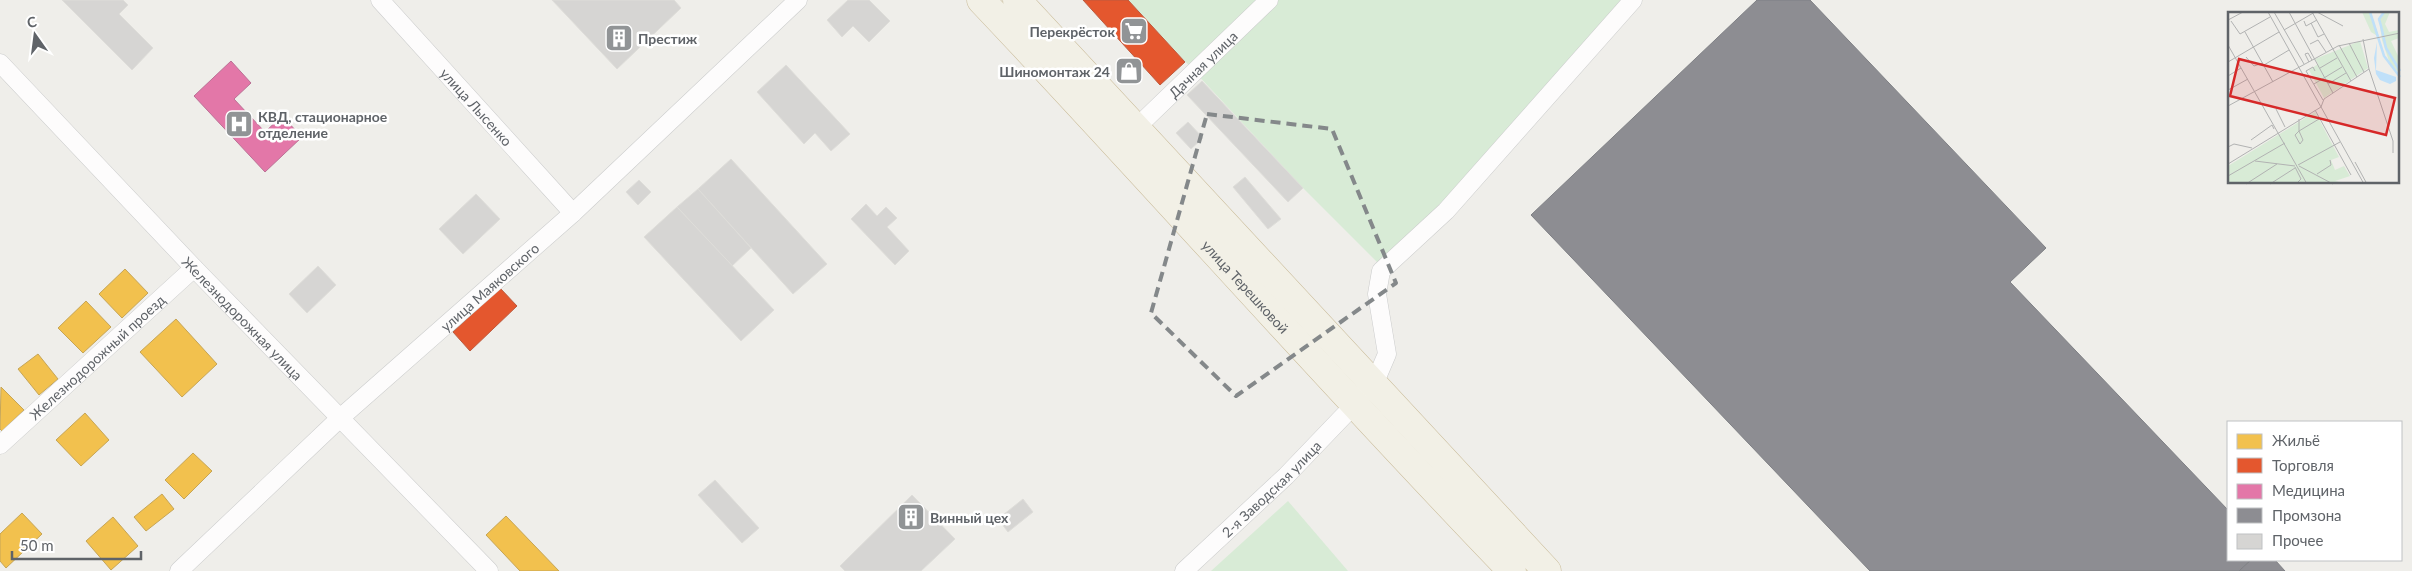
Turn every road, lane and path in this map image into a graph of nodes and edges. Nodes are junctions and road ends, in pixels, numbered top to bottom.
1 (380, 0) edge
2 (798, 0) edge
3 (981, 0) edge
4 (1017, 0) edge
5 (1269, 0) edge
6 (1633, 0) edge
7 (0, 63) edge
8 (1137, 127) junction
9 (573, 213) junction
10 (194, 268) junction
11 (1372, 383) junction
12 (1355, 404) junction
13 (339, 419) junction
14 (0, 445) edge
15 (179, 571) edge
16 (489, 571) edge
17 (1184, 571) edge
18 (1512, 571) edge
19 (1547, 571) edge

1 - 9 street, улица Лысенко
2 - 9 street, улица Маяковского
3 - 12 highway, улица Терешковой
4 - 8 highway, улица Терешковой
5 - 8 street, Дачная улица
6 - 11 street, 2-я Заводская улица
7 - 10 street, Железнодорожная улица
8 - 11 highway, улица Терешковой
9 - 13 street, улица Маяковского
10 - 13 street, Железнодорожная улица
10 - 14 street, Железнодорожный проезд
11 - 12 street, 2-я Заводская улица
11 - 19 highway, улица Терешковой
12 - 17 street, 2-я Заводская улица
12 - 18 highway, улица Терешковой
13 - 15 street, улица Маяковского
13 - 16 street, Железнодорожная улица

